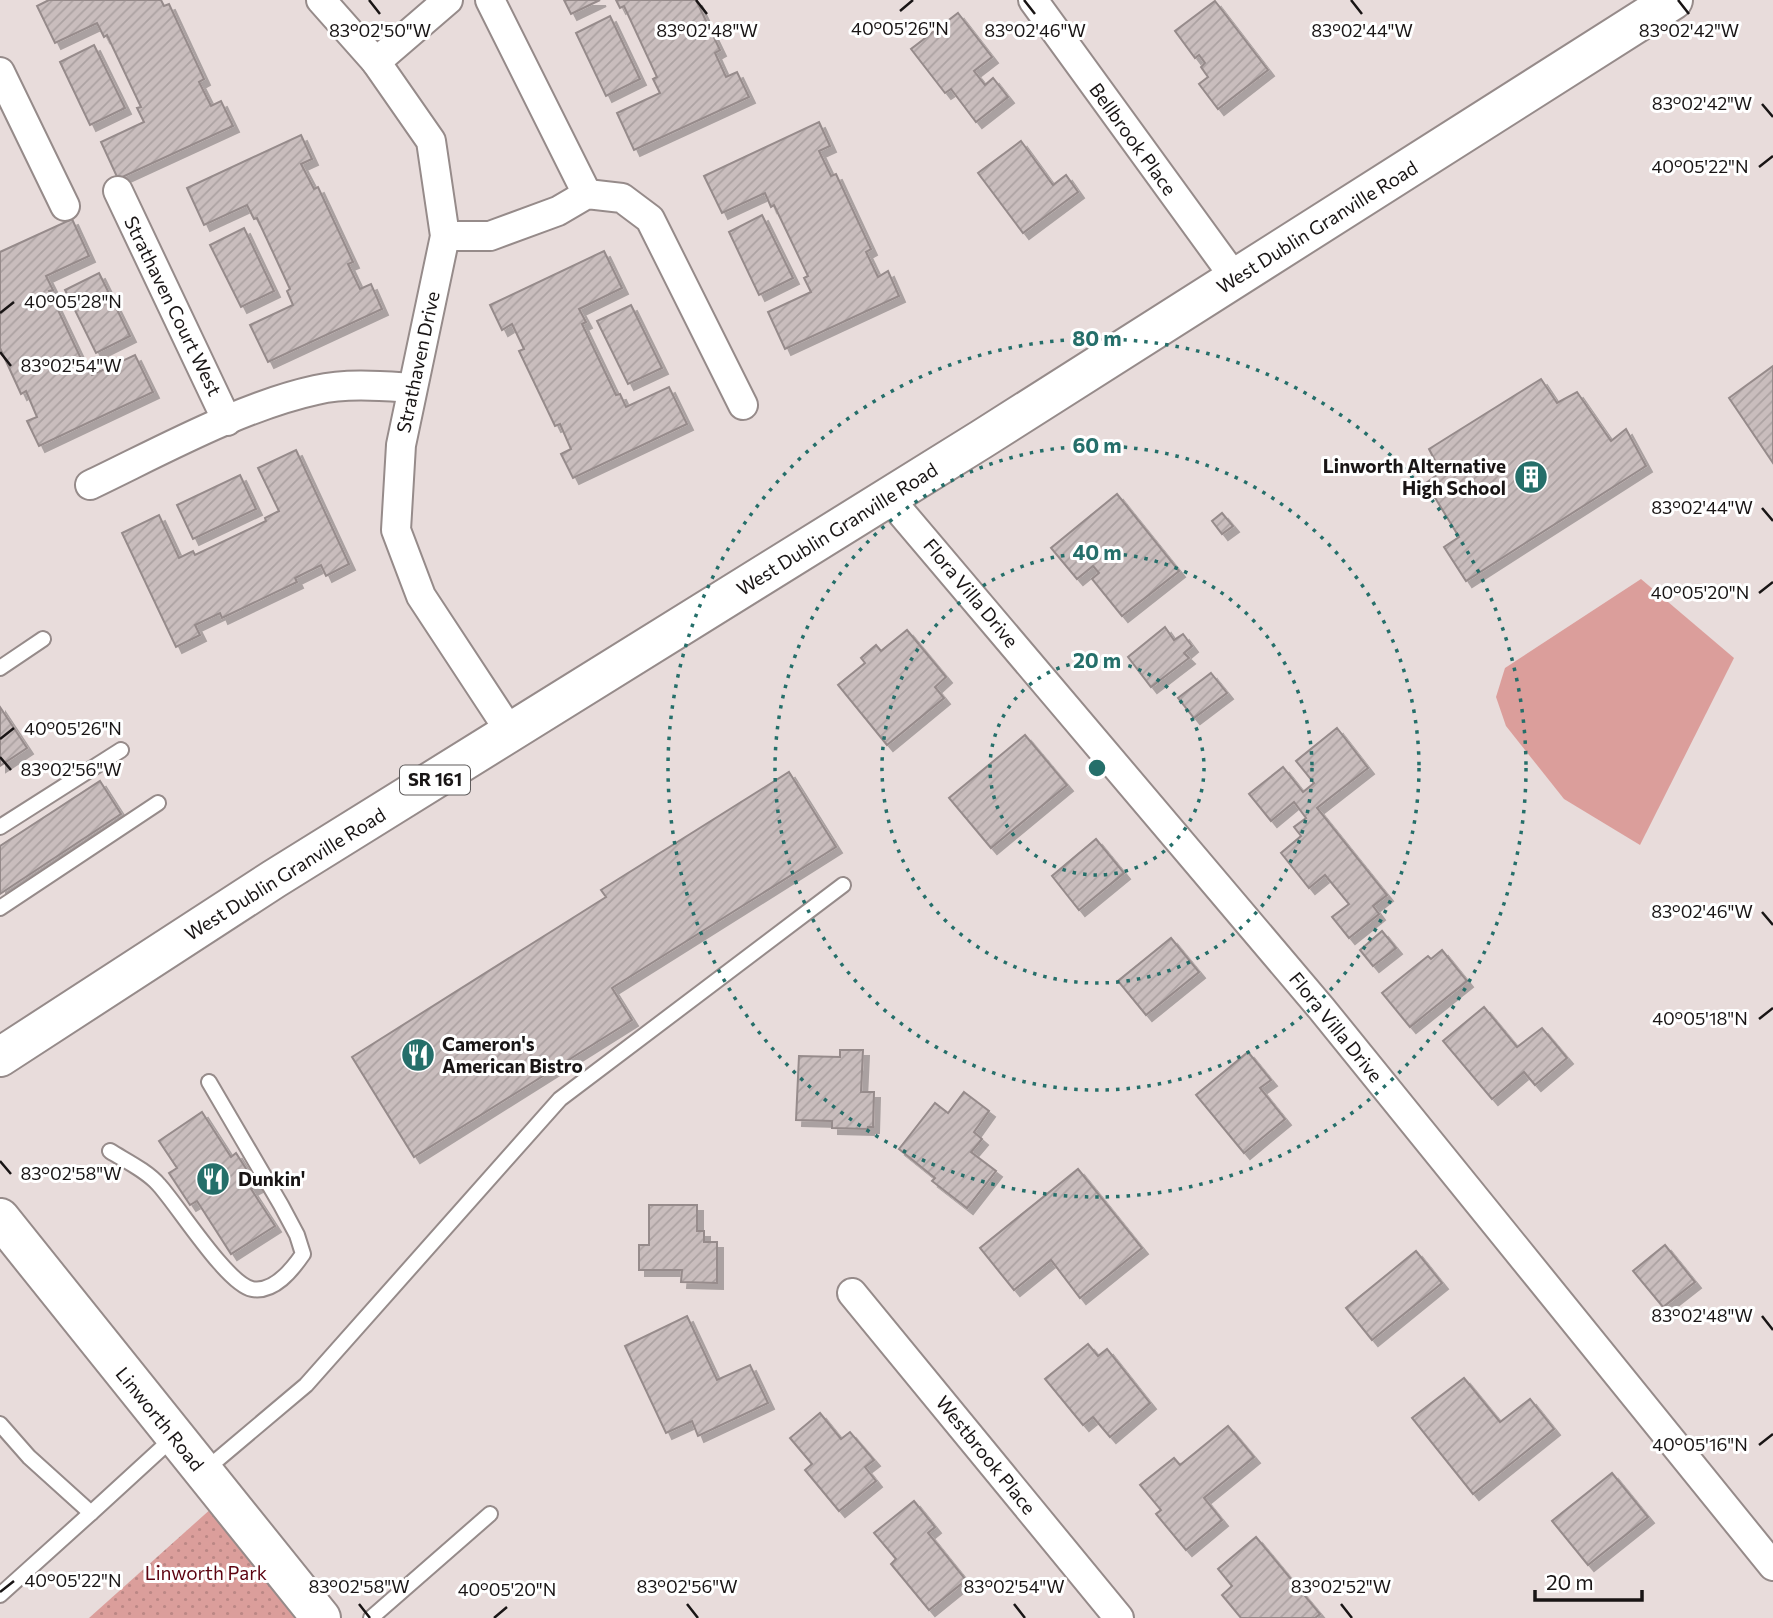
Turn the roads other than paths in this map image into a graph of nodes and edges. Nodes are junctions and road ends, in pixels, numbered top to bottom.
1 (321, 0) edge
2 (448, 0) edge
3 (490, 0) edge
4 (1033, 0) edge
5 (1673, 0) edge
6 (376, 62) junction
7 (0, 72) edge
8 (118, 191) dead end
9 (587, 194) junction
10 (65, 206) dead end
11 (445, 236) junction
12 (1234, 278) junction
13 (412, 388) junction
14 (743, 405) dead end
15 (227, 421) junction
16 (90, 485) dead end
17 (888, 497) junction
18 (44, 639) dead end
19 (0, 668) edge
20 (511, 733) junction
21 (121, 750) dead end
22 (159, 803) dead end
23 (0, 827) edge
24 (843, 885) dead end
25 (0, 908) edge
26 (0, 1057) edge
27 (209, 1082) dead end
28 (110, 1151) dead end
29 (0, 1219) edge
30 (852, 1293) dead end
31 (0, 1424) edge
32 (174, 1436) junction
33 (203, 1472) junction
34 (91, 1513) junction
35 (490, 1514) dead end
36 (1773, 1566) edge
37 (0, 1595) edge
38 (321, 1618) edge
39 (371, 1618) edge
40 (1119, 1618) edge

1 - 6 street, Strathaven Drive
2 - 6 street
3 - 9 street
4 - 12 street, Bellbrook Place
5 - 12 main road, West Dublin Granville Road / SR 161
6 - 11 street, Strathaven Drive
7 - 10 street
8 - 15 street, Strathaven Court West
9 - 11 street
9 - 14 street
11 - 13 street, Strathaven Drive
12 - 17 main road, West Dublin Granville Road / SR 161
13 - 15 street, Strathaven Court West
13 - 20 street, Strathaven Drive
15 - 16 street, Strathaven Court West
17 - 20 main road, West Dublin Granville Road / SR 161
17 - 36 street, Flora Villa Drive
18 - 19 lane
20 - 26 main road, West Dublin Granville Road / SR 161
21 - 23 lane
22 - 25 lane
24 - 33 lane
27 - 28 lane
29 - 32 main road, Linworth Road
30 - 40 street, Westbrook Place
31 - 34 lane
32 - 33 main road, Linworth Road
32 - 34 lane
33 - 38 main road, Linworth Road
34 - 37 lane
35 - 39 lane

